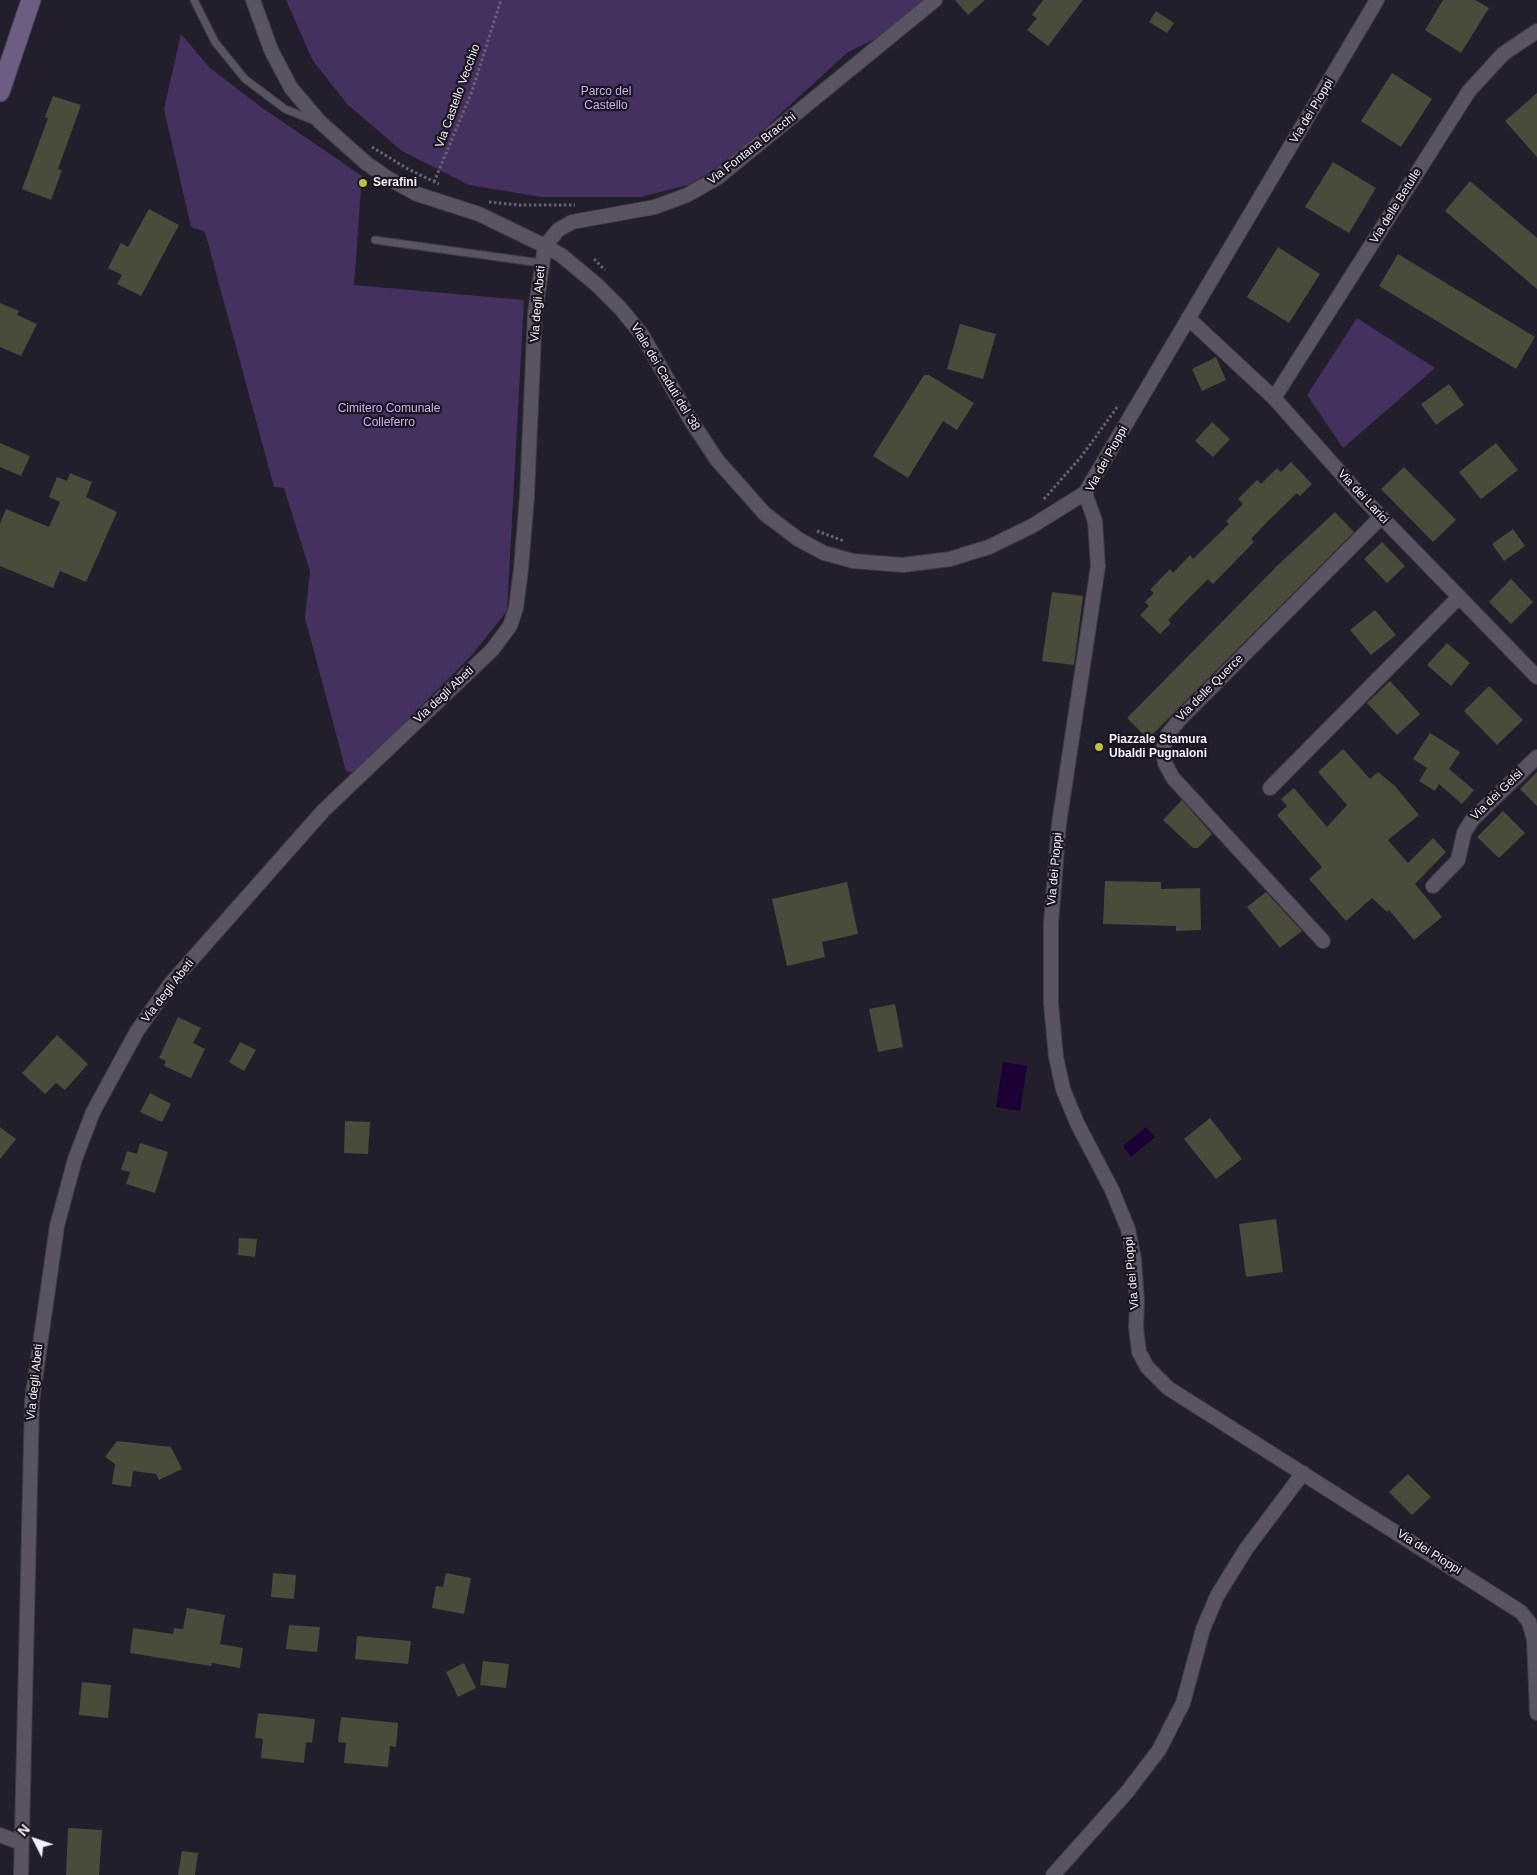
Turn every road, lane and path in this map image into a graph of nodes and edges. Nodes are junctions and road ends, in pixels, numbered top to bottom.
1 (32, 0) edge
2 (194, 0) edge
3 (253, 0) edge
4 (501, 0) edge
5 (935, 0) edge
6 (1377, 0) edge
7 (1537, 31) edge
8 (0, 92) edge
9 (320, 122) junction
10 (367, 143) dead end
11 (434, 182) junction
12 (441, 185) dead end
13 (428, 198) junction
14 (486, 201) dead end
15 (579, 204) dead end
16 (375, 240) dead end
17 (544, 246) junction
18 (594, 259) dead end
19 (541, 263) junction
20 (607, 272) dead end
21 (1188, 318) junction
22 (1274, 398) junction
23 (1119, 403) dead end
24 (1085, 493) junction
25 (1042, 501) dead end
26 (1381, 518) junction
27 (810, 528) dead end
28 (850, 543) dead end
29 (1459, 597) junction
30 (1537, 677) edge
31 (1537, 757) edge
32 (1270, 788) dead end
33 (1433, 886) dead end
34 (1323, 941) dead end
35 (1303, 1473) junction
36 (1537, 1713) edge
37 (0, 1835) edge
38 (21, 1843) junction
39 (20, 1875) edge
40 (1053, 1875) edge

1 - 8 main road
2 - 9 lane
3 - 9 street, Viale dei Caduti del '38
4 - 11 path, Via Castello Vecchio
5 - 17 street, Via Fontana Bracchi
6 - 21 street, Via dei Pioppi
7 - 22 street, Via delle Betulle
9 - 13 street, Viale dei Caduti del '38
10 - 11 path
11 - 12 path
11 - 13 path, Via Castello Vecchio
13 - 17 street, Viale dei Caduti del '38
14 - 15 path
16 - 19 lane
17 - 19 street, Via degli Abeti
17 - 24 street, Viale dei Caduti del '38
18 - 20 path
19 - 38 street, Via degli Abeti
21 - 22 street, Via dei Larici
21 - 24 street, Via dei Pioppi
22 - 26 street, Via dei Larici
23 - 25 path
24 - 35 street, Via dei Pioppi
26 - 29 street, Via dei Larici
26 - 34 street, Via delle Querce
27 - 28 path
29 - 30 street, Via dei Larici
29 - 32 street
31 - 33 street, Via dei Gelsi
35 - 36 street, Via dei Pioppi
35 - 40 street
37 - 38 street
38 - 39 street, Via degli Abeti

